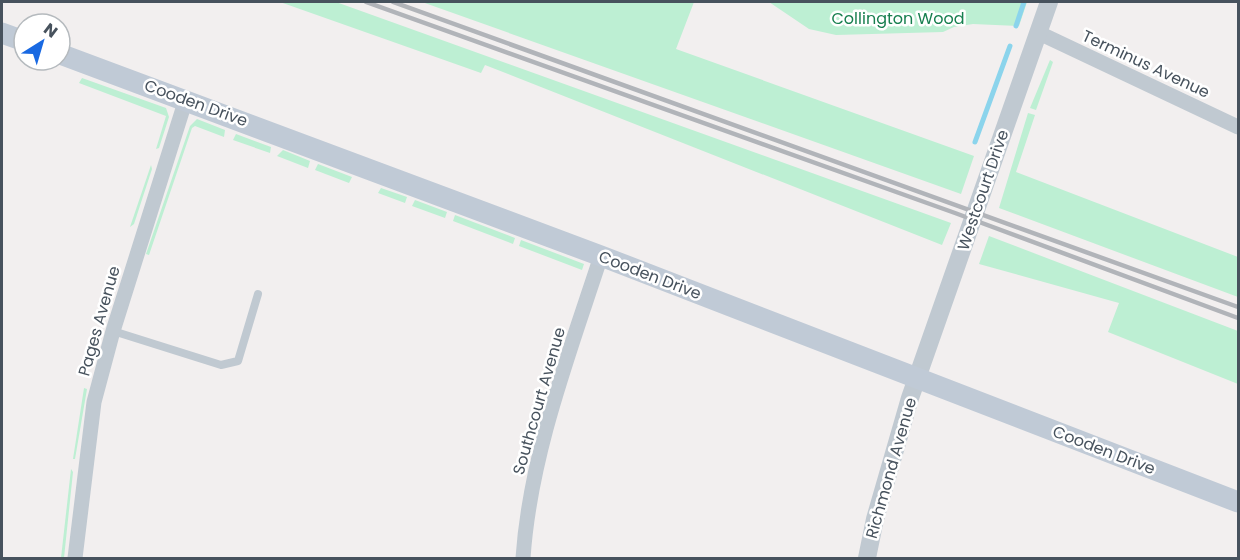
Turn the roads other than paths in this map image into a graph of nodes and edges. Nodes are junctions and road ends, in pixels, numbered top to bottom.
1 (1049, 2) edge
2 (1039, 33) junction
3 (72, 58) edge
4 (186, 99) junction
5 (1239, 127) edge
6 (601, 255) junction
7 (258, 294) dead end
8 (113, 332) junction
9 (917, 378) junction
10 (1239, 502) edge
11 (75, 558) edge
12 (523, 558) edge
13 (867, 558) edge

1 - 2 street, Westcourt Drive
2 - 5 street, Terminus Avenue
2 - 9 street, Westcourt Drive
3 - 4 main road, Cooden Drive
4 - 6 main road, Cooden Drive
4 - 8 street, Pages Avenue
6 - 9 main road, Cooden Drive
6 - 12 street, Southcourt Avenue
7 - 8 lane
8 - 11 street, Pages Avenue
9 - 10 main road, Cooden Drive
9 - 13 street, Richmond Avenue

